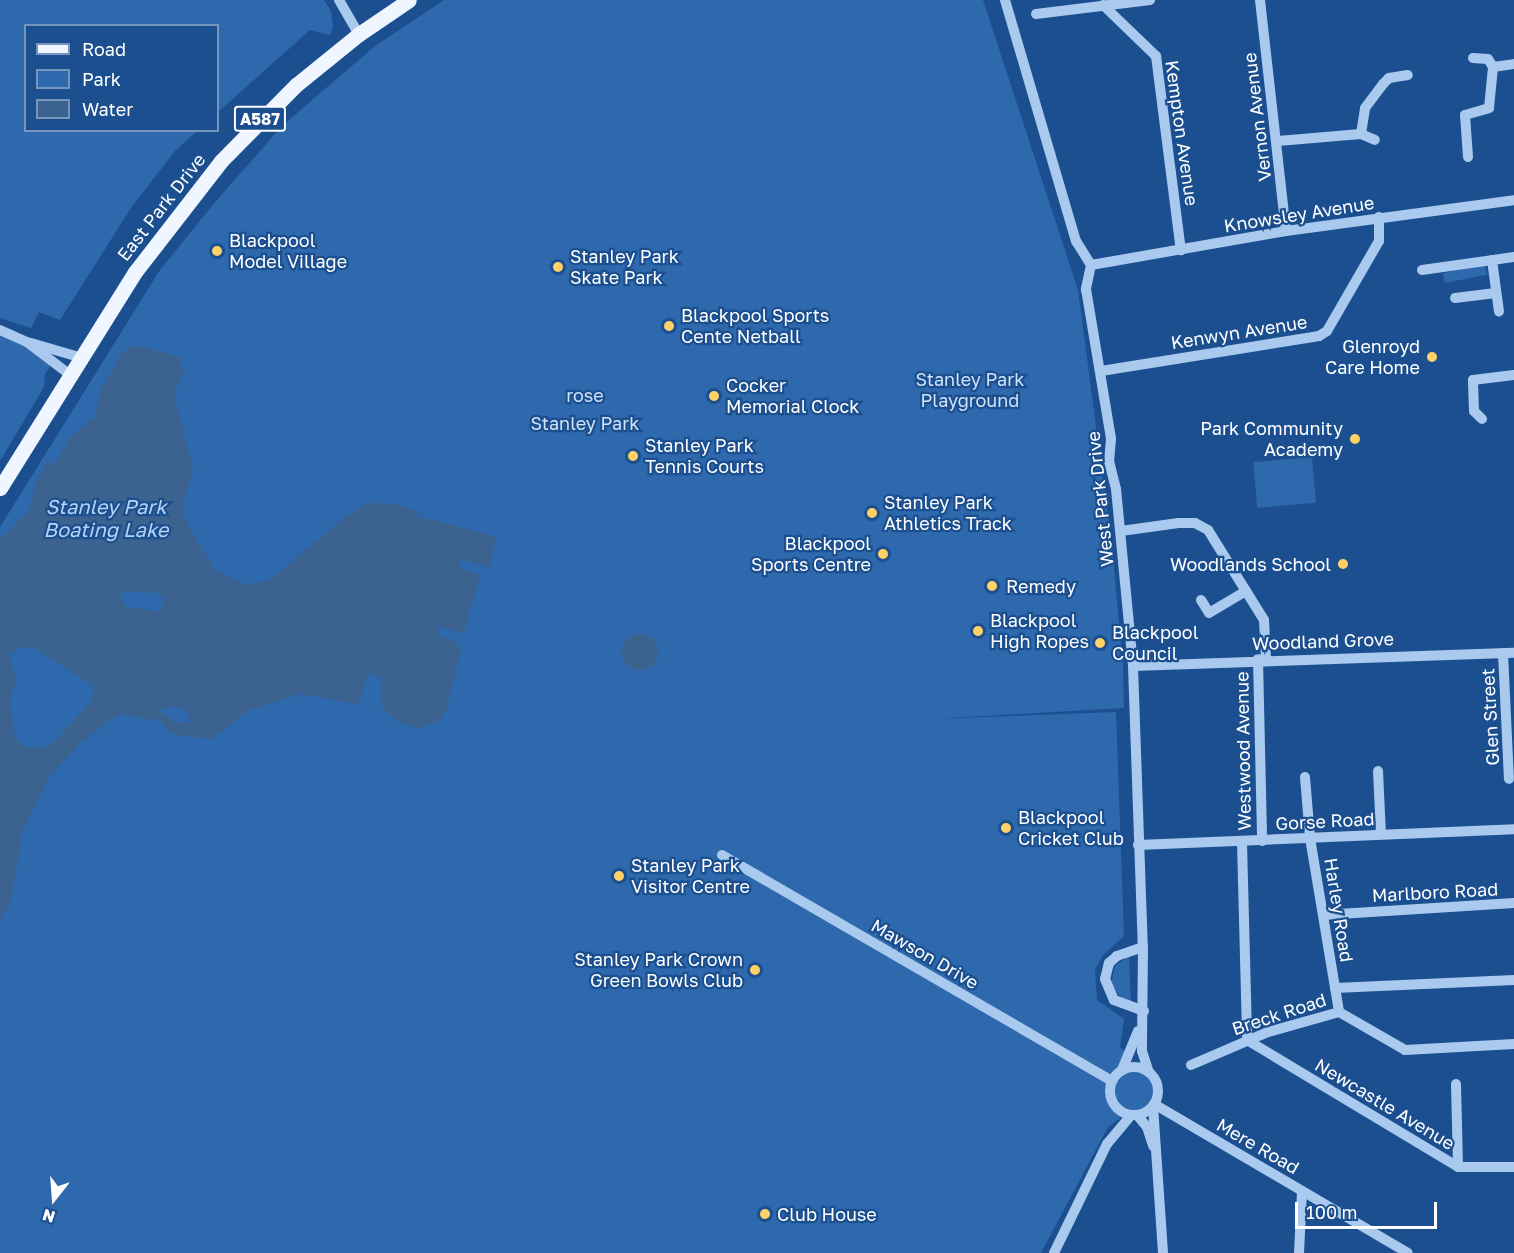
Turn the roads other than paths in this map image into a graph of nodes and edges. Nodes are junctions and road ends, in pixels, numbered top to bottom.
1 (339, 0) edge
2 (409, 0) edge
3 (1005, 0) edge
4 (1150, 0) edge
5 (1260, 0) edge
6 (1096, 4) edge
7 (1036, 14) dead end
8 (359, 34) junction
9 (1473, 58) dead end
10 (1514, 64) edge
11 (1493, 67) junction
12 (1408, 75) dead end
13 (1361, 134) junction
14 (1375, 140) dead end
15 (1278, 141) junction
16 (1468, 157) dead end
17 (1514, 200) edge
18 (1379, 217) junction
19 (1286, 231) junction
20 (1181, 250) junction
21 (1514, 257) edge
22 (1492, 260) junction
23 (1091, 265) junction
24 (1422, 270) dead end
25 (1496, 293) junction
26 (1455, 298) dead end
27 (1499, 312) dead end
28 (0, 330) edge
29 (27, 342) junction
30 (79, 357) junction
31 (1101, 370) junction
32 (69, 374) junction
33 (1514, 375) edge
34 (1482, 419) dead end
35 (0, 488) edge
36 (1121, 531) junction
37 (1246, 591) junction
38 (1201, 600) dead end
39 (1508, 653) edge
40 (1262, 659) junction
41 (1133, 666) junction
42 (1378, 771) dead end
43 (1305, 777) dead end
44 (1509, 779) dead end
45 (1514, 829) edge
46 (1381, 834) junction
47 (1310, 838) junction
48 (1262, 841) junction
49 (1242, 843) junction
50 (1138, 845) junction
51 (722, 855) dead end
52 (1514, 903) edge
53 (1323, 915) junction
54 (1143, 947) junction
55 (1514, 980) edge
56 (1335, 988) junction
57 (1144, 1011) junction
58 (1339, 1012) junction
59 (1247, 1040) junction
60 (1514, 1044) edge
61 (1191, 1065) dead end
62 (1122, 1070) junction
63 (1149, 1072) junction
64 (1112, 1081) junction
65 (1456, 1084) dead end
66 (1153, 1105) junction
67 (1115, 1106) junction
68 (1134, 1115) junction
69 (1107, 1144) junction
70 (1155, 1152) junction
71 (1458, 1167) junction
72 (1514, 1167) edge
73 (1302, 1191) junction
74 (1054, 1253) edge
75 (1163, 1253) edge
76 (1299, 1253) edge
77 (1408, 1253) edge

1 - 8 street
2 - 8 main road, East Park Drive / A587
3 - 23 street
4 - 6 street
5 - 15 street, Vernon Avenue
6 - 7 street
6 - 20 street, Kempton Avenue
8 - 30 main road, East Park Drive / A587
9 - 11 street
10 - 11 street
11 - 16 street
12 - 13 street
13 - 14 street
13 - 15 street
15 - 19 street, Vernon Avenue
17 - 18 street, Knowsley Avenue
18 - 19 street, Knowsley Avenue
18 - 31 street, Kenwyn Avenue
19 - 20 street, Knowsley Avenue
20 - 23 street, Knowsley Avenue
21 - 22 street
22 - 24 street
22 - 25 street
23 - 31 street, West Park Drive
25 - 26 street
25 - 27 street
28 - 29 street
29 - 30 street
29 - 32 street
30 - 32 main road, East Park Drive / A587
31 - 36 street, West Park Drive
32 - 35 main road, East Park Drive / A587
33 - 34 street
36 - 37 street, Westwood Avenue
36 - 41 street, West Park Drive
37 - 38 street
37 - 40 street, Westwood Avenue
39 - 40 street, Woodland Grove
39 - 44 street, Glen Street
40 - 41 street, Woodland Grove
40 - 48 street, Westwood Avenue
41 - 50 street, West Park Drive
42 - 46 street
43 - 47 street, Harley Road
45 - 46 street, Gorse Road
46 - 47 street, Gorse Road
47 - 48 street, Gorse Road
47 - 53 street, Harley Road
48 - 49 street, Gorse Road
49 - 50 street, Gorse Road
49 - 59 street, Westwood Avenue
50 - 54 street, West Park Drive
51 - 64 street, Mawson Drive
52 - 53 street, Marlboro Road
53 - 56 street, Harley Road
54 - 57 street, West Park Drive
54 - 57 street
55 - 56 street
56 - 58 street, Harley Road
57 - 62 street, West Park Drive
57 - 63 street, West Park Drive
58 - 59 street, Breck Road
58 - 60 street, Breck Road
59 - 61 street, Breck Road
59 - 71 street, Newcastle Avenue
62 - 63 street
62 - 64 street
63 - 66 street
64 - 67 street
65 - 71 street
66 - 68 street
66 - 70 street
66 - 73 street, Mere Road
67 - 68 street
67 - 69 street
68 - 69 street
68 - 70 street
69 - 74 street
70 - 75 street
71 - 72 street, Newcastle Avenue
73 - 76 street
73 - 77 street, Mere Road

